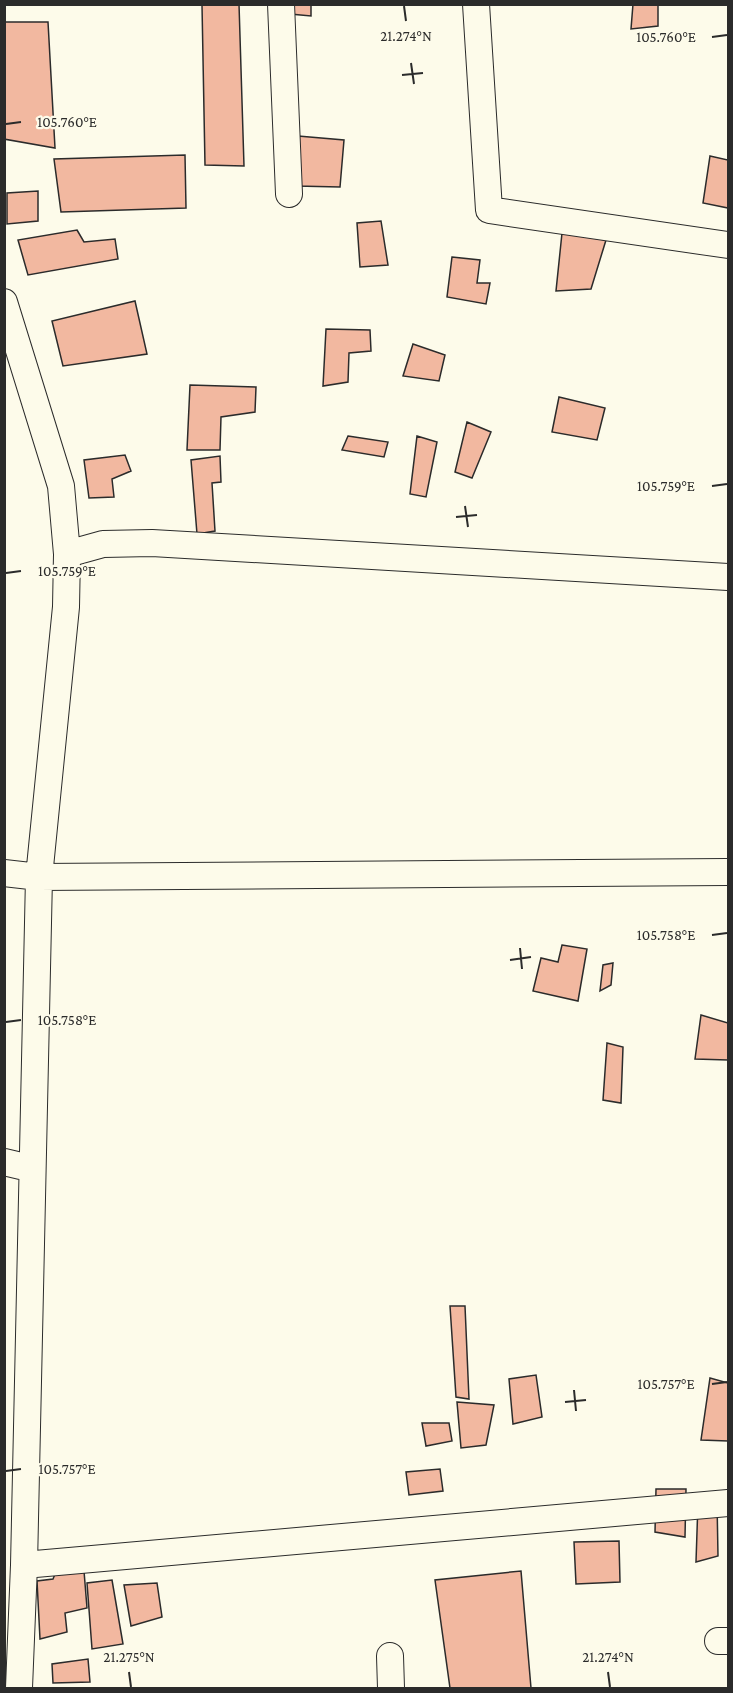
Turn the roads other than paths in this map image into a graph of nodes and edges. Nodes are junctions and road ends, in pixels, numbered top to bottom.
1 (280, 4) edge
2 (476, 4) edge
3 (288, 194) dead end
4 (729, 245) edge
5 (4, 302) edge
6 (67, 554) junction
7 (729, 577) edge
8 (729, 872) edge
9 (4, 873) edge
10 (39, 877) junction
11 (16, 1427) edge
12 (729, 1503) edge
13 (24, 1564) junction
14 (12, 1656) edge
15 (390, 1656) dead end
16 (19, 1689) edge
17 (391, 1689) edge

1 - 3 street
2 - 4 street
5 - 6 street
6 - 7 street
6 - 10 street
8 - 10 street
9 - 10 street
10 - 11 street
11 - 13 street
12 - 13 street
13 - 14 street
14 - 16 street
15 - 17 street

